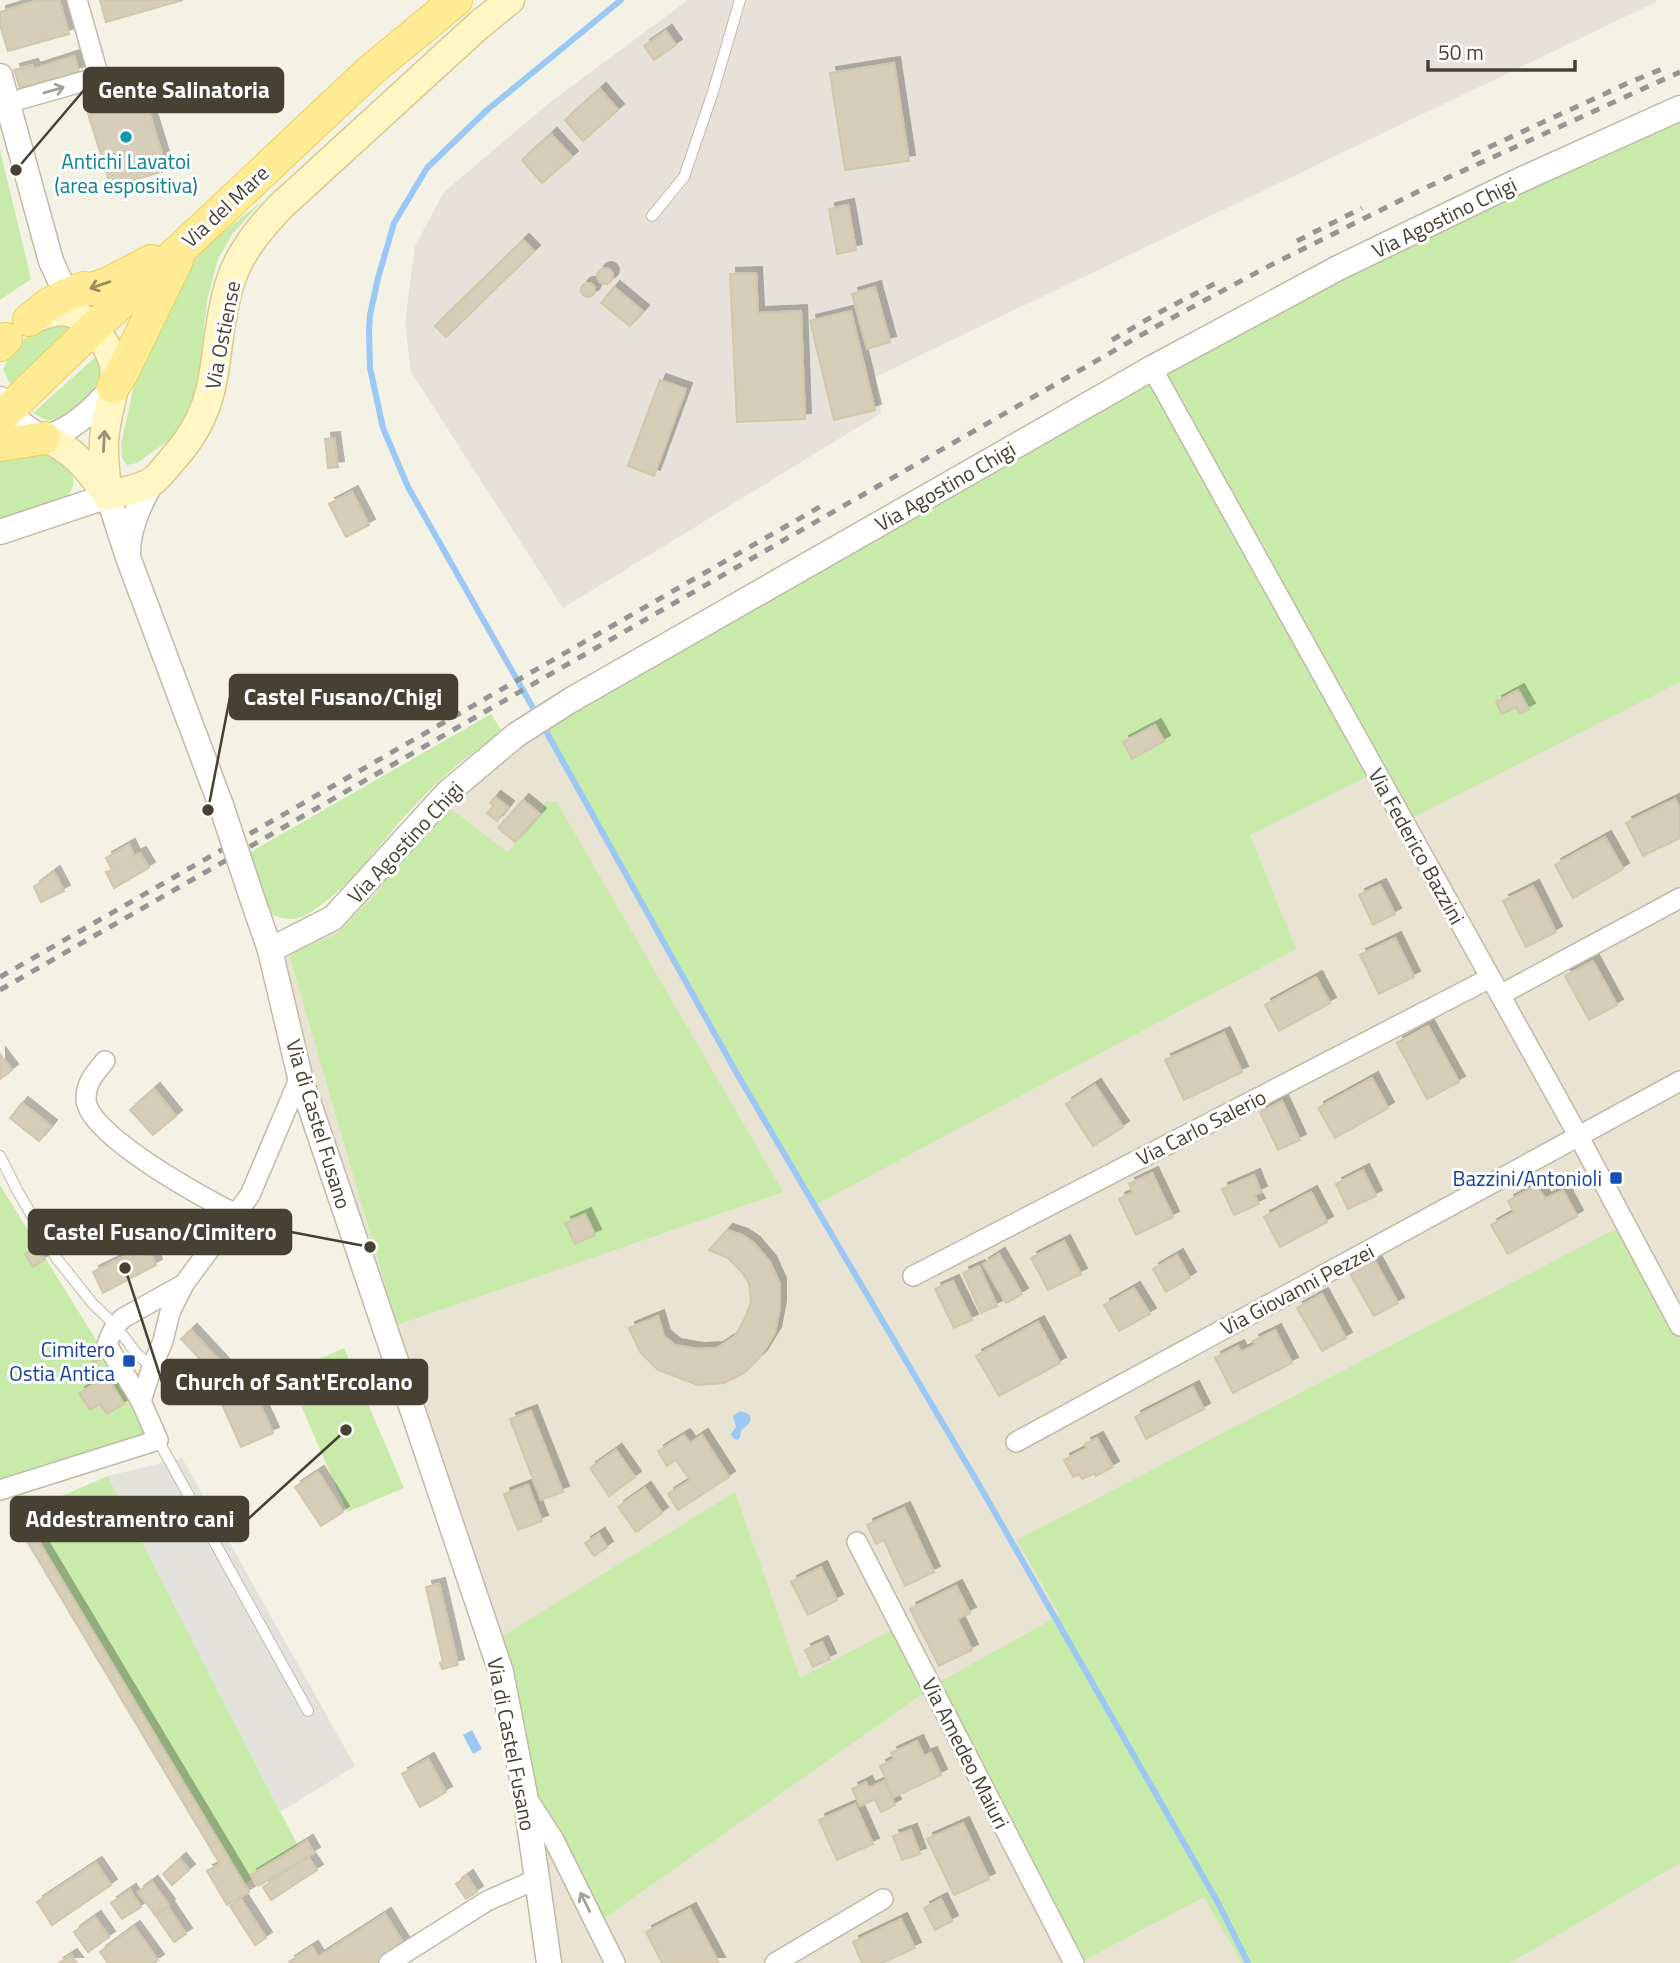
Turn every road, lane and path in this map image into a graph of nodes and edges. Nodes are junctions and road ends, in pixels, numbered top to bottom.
1 (78, 0) edge
2 (456, 0) edge
3 (510, 0) edge
4 (740, 0) edge
5 (0, 76) edge
6 (4, 104) edge
7 (1680, 108) edge
8 (652, 216) dead end
9 (184, 246) junction
10 (51, 261) junction
11 (78, 312) junction
12 (9, 339) edge
13 (1152, 368) junction
14 (113, 387) junction
15 (2, 409) edge
16 (44, 438) junction
17 (0, 445) edge
18 (152, 481) junction
19 (108, 496) junction
20 (0, 532) edge
21 (129, 560) junction
22 (1680, 898) edge
23 (270, 950) junction
24 (1495, 987) junction
25 (105, 1061) dead end
26 (300, 1077) junction
27 (1680, 1081) edge
28 (1579, 1136) junction
29 (0, 1156) edge
30 (236, 1214) junction
31 (913, 1276) dead end
32 (184, 1284) junction
33 (1679, 1320) edge
34 (115, 1325) junction
35 (152, 1367) junction
36 (141, 1401) junction
37 (158, 1440) junction
38 (1016, 1442) dead end
39 (0, 1490) edge
40 (857, 1542) dead end
41 (308, 1711) dead end
42 (542, 1839) junction
43 (537, 1879) junction
44 (883, 1899) dead end
45 (389, 1963) edge
46 (549, 1963) edge
47 (615, 1963) edge
48 (775, 1963) edge
49 (1074, 1963) edge

6 -> 1 street
2 - 9 main road, Via del Mare
3 - 18 main road, Via Ostiense
4 - 8 lane
5 - 6 street
6 - 10 street
7 - 13 street, Via Agostino Chigi
9 - 11 main road, Via del Mare
9 -> 11 main road
9 - 14 main road
10 - 11 street
10 - 12 street
11 - 12 main road
11 - 14 main road
11 - 15 main road, Via del Mare
13 - 23 street, Via Agostino Chigi
13 - 24 street, Via Federico Bazzini
14 - 16 street
19 -> 14 main road
15 - 16 street
16 - 17 main road
16 - 19 main road
18 - 19 main road, Via Ostiense
18 - 21 street
19 - 20 street, Via Ostiense
19 - 21 street, Via di Castel Fusano
21 - 23 street, Via di Castel Fusano, bridge
22 - 24 street, Via Carlo Salerio
23 - 26 street, Via di Castel Fusano
24 - 28 street, Via Federico Bazzini
24 - 31 street, Via Carlo Salerio
25 - 30 street
26 - 30 street
26 - 42 street, Via di Castel Fusano
27 - 28 street, Via Giovanni Pezzei
28 - 33 street, Via Federico Bazzini
28 - 38 street, Via Giovanni Pezzei
29 - 34 lane
30 - 32 street
32 - 34 street
32 - 35 street
34 - 35 lane
34 - 36 street
35 - 36 street
36 - 37 street
37 - 39 street
37 - 41 lane
40 - 49 street, Via Amedeo Maiuri
42 - 43 street, Via di Castel Fusano
47 -> 42 street
43 - 45 street
43 - 46 street, Via di Castel Fusano
44 - 48 street

